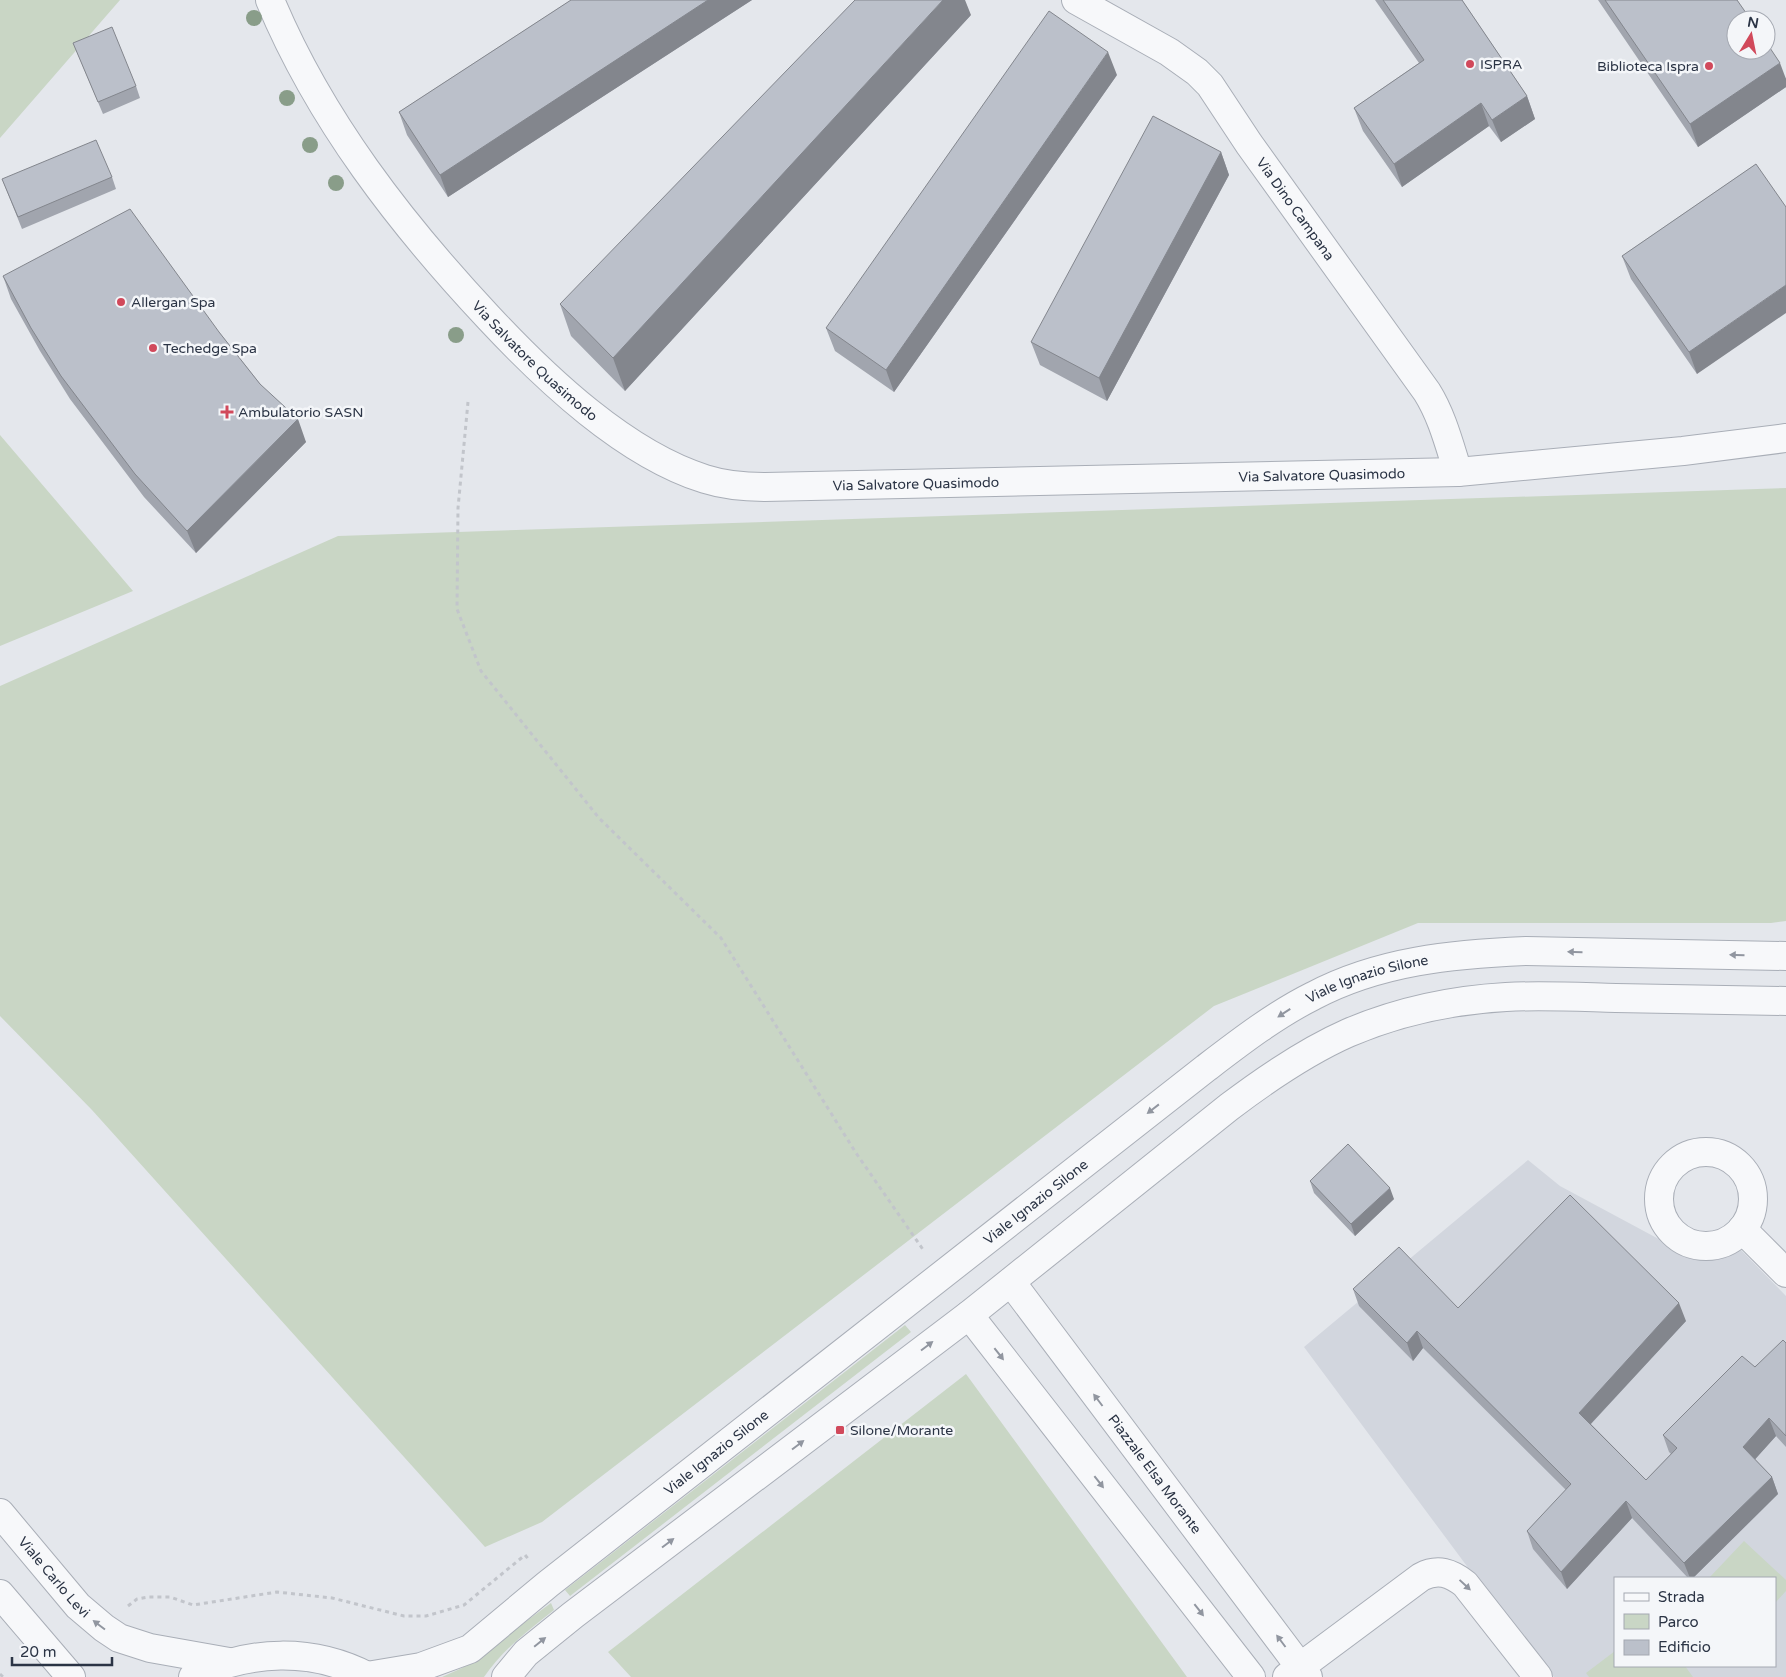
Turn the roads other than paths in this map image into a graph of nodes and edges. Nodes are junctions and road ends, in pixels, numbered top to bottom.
1 (270, 0) edge
2 (1076, 0) edge
3 (1786, 438) edge
4 (1458, 472) junction
5 (1786, 956) edge
6 (1786, 1001) edge
7 (1742, 1229) dead end
8 (1786, 1273) edge
9 (1011, 1282) junction
10 (969, 1315) junction
11 (0, 1514) edge
12 (0, 1594) edge
13 (229, 1662) junction
14 (1298, 1674) edge
15 (368, 1676) edge
16 (71, 1677) edge
17 (193, 1677) edge
18 (506, 1677) edge
19 (1251, 1677) edge
20 (1538, 1677) edge

1 - 4 street, Via Salvatore Quasimodo
2 - 4 street, Via Dino Campana
3 - 4 street, Via Salvatore Quasimodo
5 -> 15 street, Viale Ignazio Silone
6 - 9 street
7 - 8 street
9 - 10 street
14 -> 9 street, Piazzale Elsa Morante
18 -> 10 street
10 -> 19 street
13 -> 11 street, Viale Carlo Levi
12 - 16 street
13 - 15 street
13 - 17 street
14 -> 20 street, Piazzale Elsa Morante

